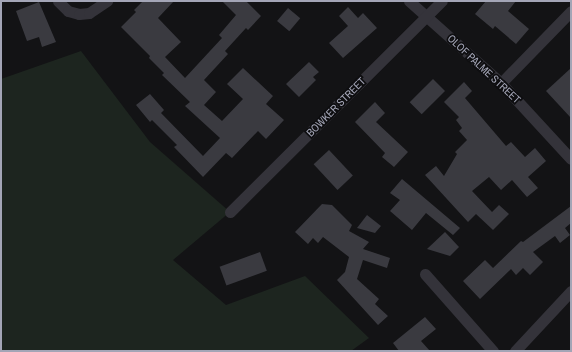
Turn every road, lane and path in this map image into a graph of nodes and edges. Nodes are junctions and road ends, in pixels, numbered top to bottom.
1 (58, 1) edge
2 (107, 1) edge
3 (409, 1) edge
4 (442, 1) edge
5 (571, 11) edge
6 (428, 17) junction
7 (501, 83) junction
8 (571, 159) edge
9 (230, 212) dead end
10 (426, 274) dead end
11 (571, 291) edge
12 (493, 351) edge
13 (515, 351) edge

1 - 2 street
3 - 6 street, OLOF PALME STREET
4 - 6 street, BOWKER STREET
5 - 7 street
6 - 7 street, OLOF PALME STREET
6 - 9 street, BOWKER STREET
7 - 8 street, OLOF PALME STREET
10 - 12 street
11 - 13 street

